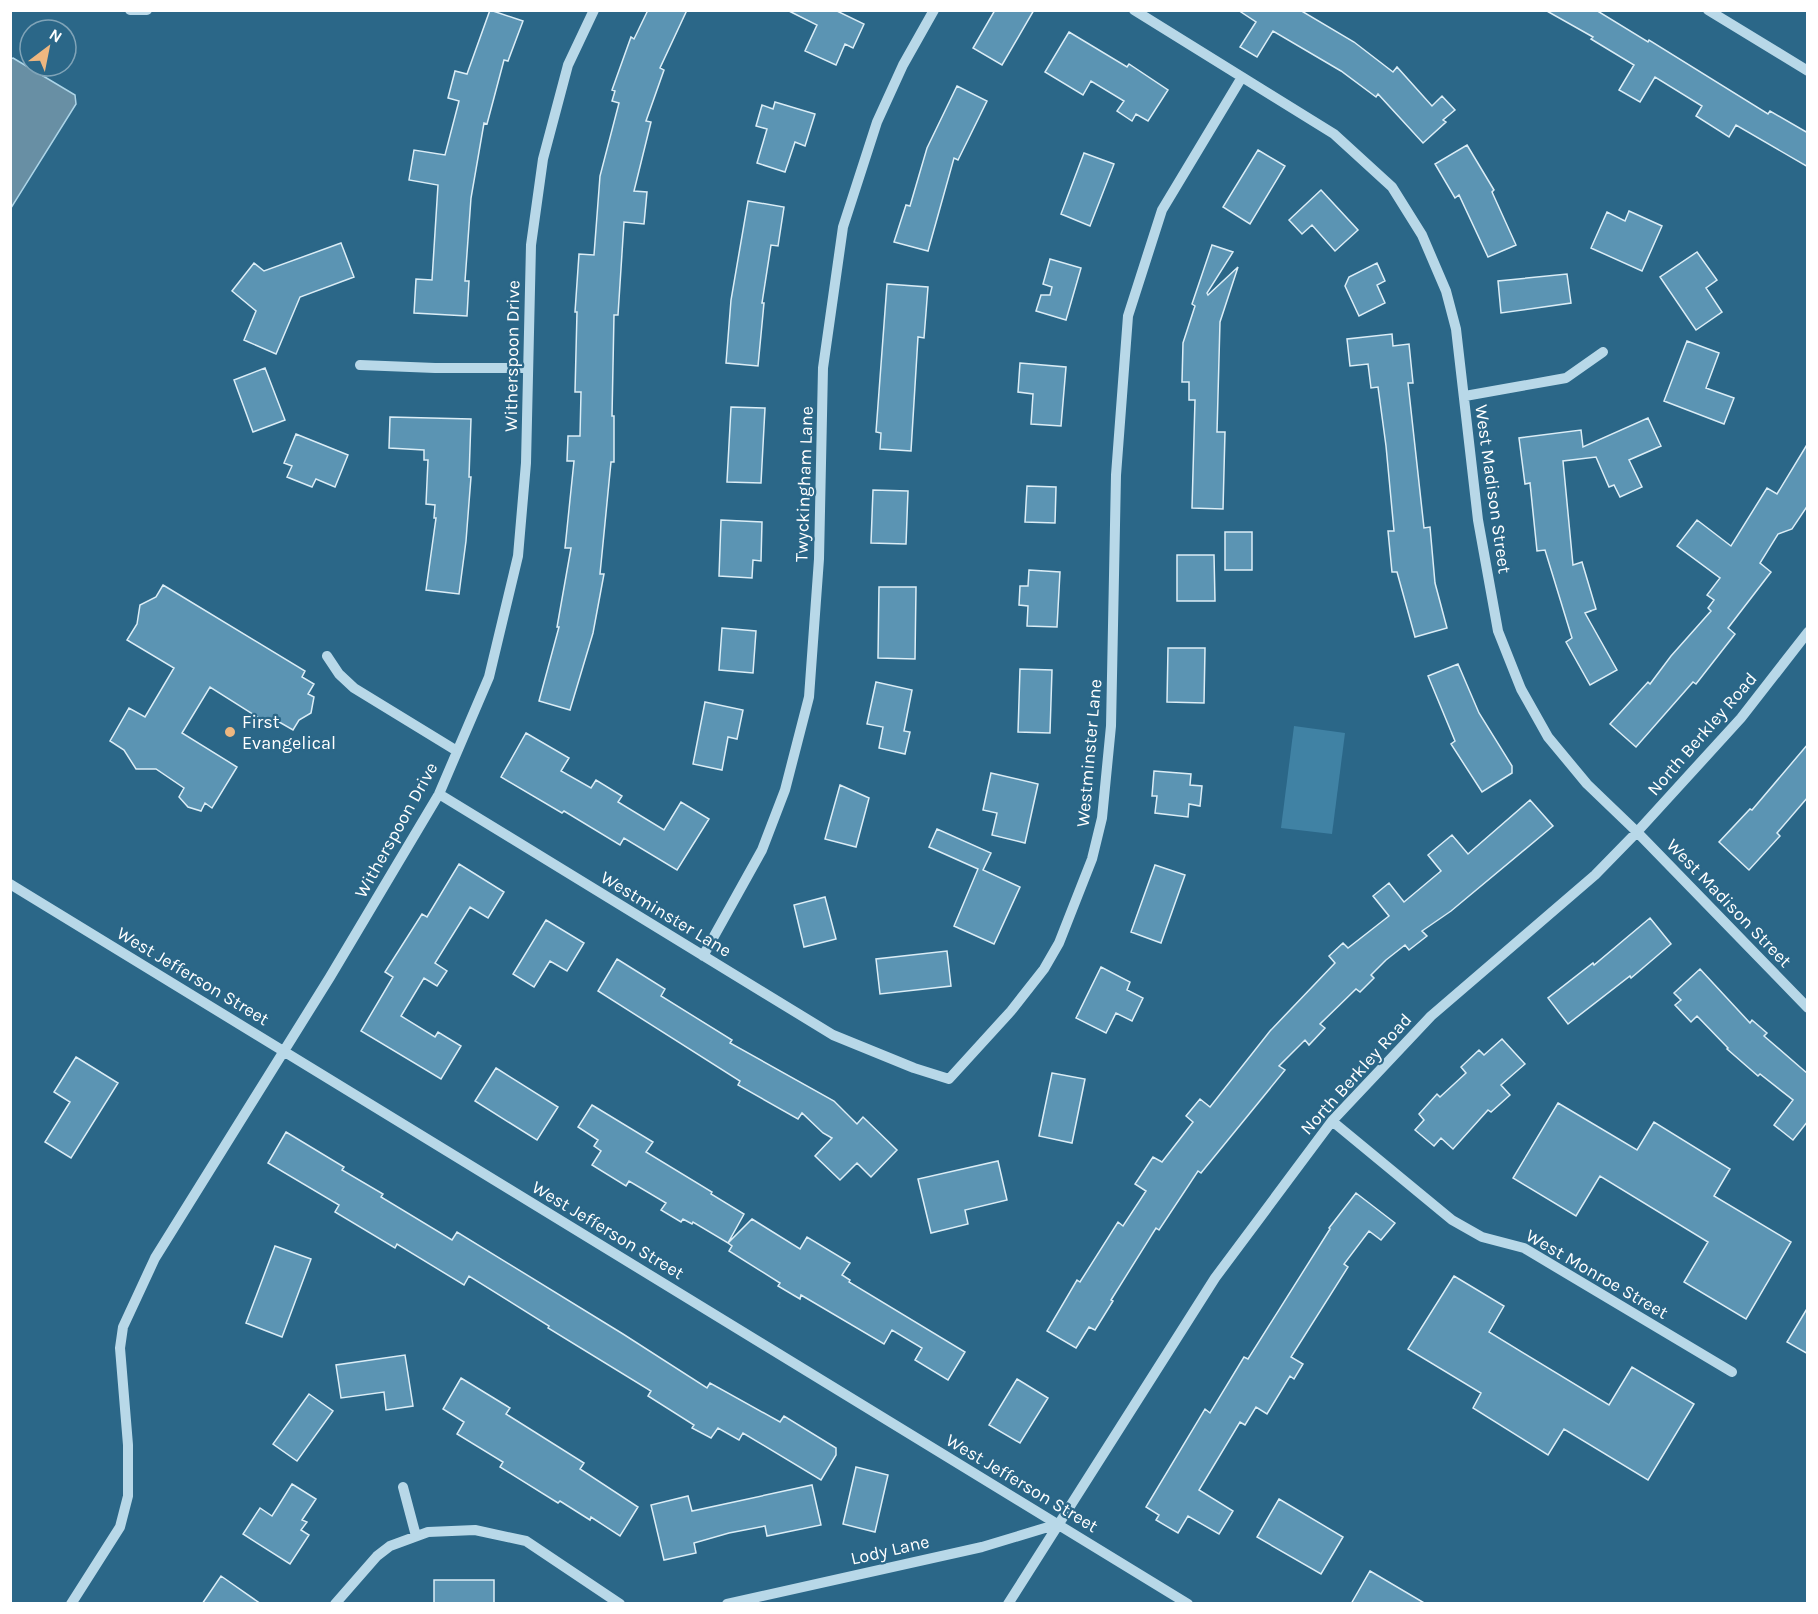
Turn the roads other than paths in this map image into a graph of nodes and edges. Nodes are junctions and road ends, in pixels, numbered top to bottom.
1 (130, 10) edge
2 (147, 10) edge
3 (594, 10) edge
4 (934, 10) edge
5 (1134, 10) edge
6 (1708, 10) edge
7 (1806, 66) edge
8 (1242, 77) junction
9 (1603, 352) dead end
10 (360, 364) dead end
11 (527, 368) junction
12 (1465, 396) junction
13 (1808, 632) edge
14 (327, 656) dead end
15 (457, 751) junction
16 (439, 794) junction
17 (1637, 832) junction
18 (10, 884) edge
19 (703, 956) junction
20 (1808, 1008) edge
21 (284, 1052) junction
22 (1332, 1121) junction
23 (1732, 1372) dead end
24 (403, 1487) dead end
25 (1058, 1524) junction
26 (416, 1536) junction
27 (71, 1604) edge
28 (335, 1604) edge
29 (620, 1604) edge
30 (727, 1604) edge
31 (1008, 1604) edge
32 (1188, 1604) edge

1 - 2 street
3 - 11 street, Witherspoon Drive
4 - 19 street, Twyckingham Lane
5 - 8 street, West Madison Street
6 - 7 street
8 - 12 street, West Madison Street
8 - 19 street, Westminster Lane
9 - 12 street
10 - 11 street
11 - 15 street, Witherspoon Drive
12 - 17 street, West Madison Street
13 - 17 street, North Berkley Road
14 - 15 street
15 - 16 street, Witherspoon Drive
16 - 19 street, Westminster Lane
16 - 21 street, Witherspoon Drive
17 - 20 street, West Madison Street
17 - 22 street, North Berkley Road
18 - 21 street, West Jefferson Street
21 - 25 street, West Jefferson Street
21 - 27 street, Witherspoon Drive
22 - 23 street, West Monroe Street
22 - 25 street, North Berkley Road
24 - 26 street
25 - 30 street, Lody Lane
25 - 31 street, North Berkley Road
25 - 32 street, West Jefferson Street
26 - 28 street
26 - 29 street

